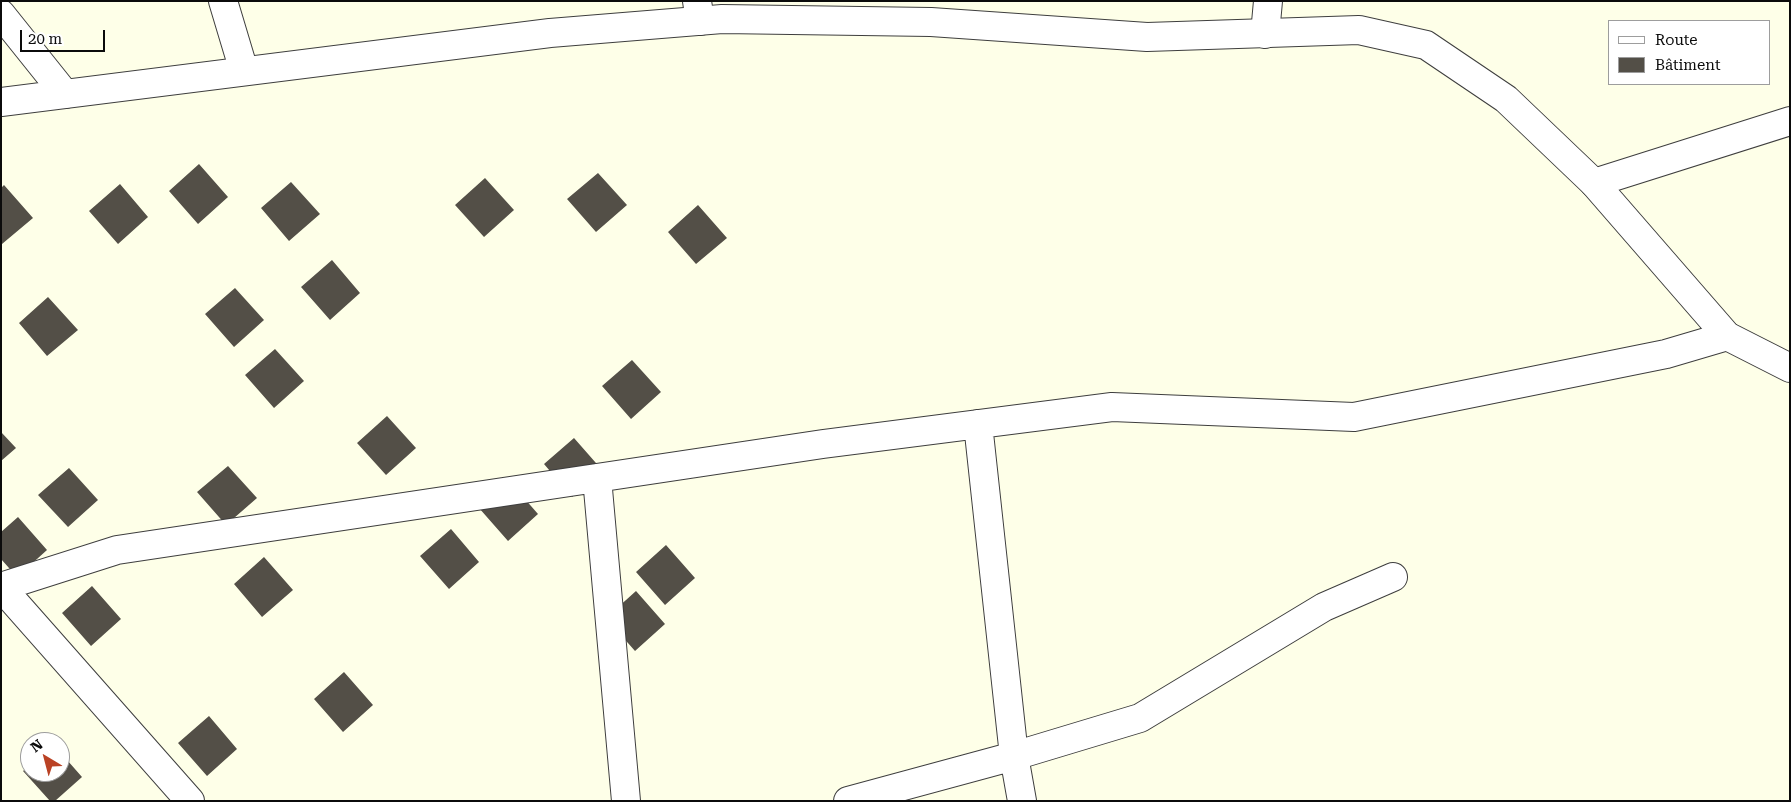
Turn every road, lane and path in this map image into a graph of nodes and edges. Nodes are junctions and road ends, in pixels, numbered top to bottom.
1 (224, 1) edge
2 (1268, 1) edge
3 (699, 11) edge
4 (1, 14) edge
5 (1265, 34) junction
6 (244, 71) junction
7 (65, 94) junction
8 (1, 102) edge
9 (1790, 121) edge
10 (1594, 183) junction
11 (1727, 336) junction
12 (1790, 368) edge
13 (978, 424) junction
14 (597, 478) junction
15 (1393, 577) dead end
16 (1, 587) edge
17 (1014, 756) junction
18 (190, 801) edge
19 (626, 801) edge
20 (848, 801) edge
21 (1022, 801) edge

1 - 6 street
2 - 5 street
3 - 5 street
3 - 6 street
4 - 7 street
5 - 10 street
6 - 7 street
7 - 8 street
9 - 10 street
10 - 11 street
11 - 12 street
11 - 13 street
13 - 14 street
13 - 17 street
14 - 16 street
14 - 19 street
15 - 17 street
16 - 18 street
17 - 20 street
17 - 21 street

